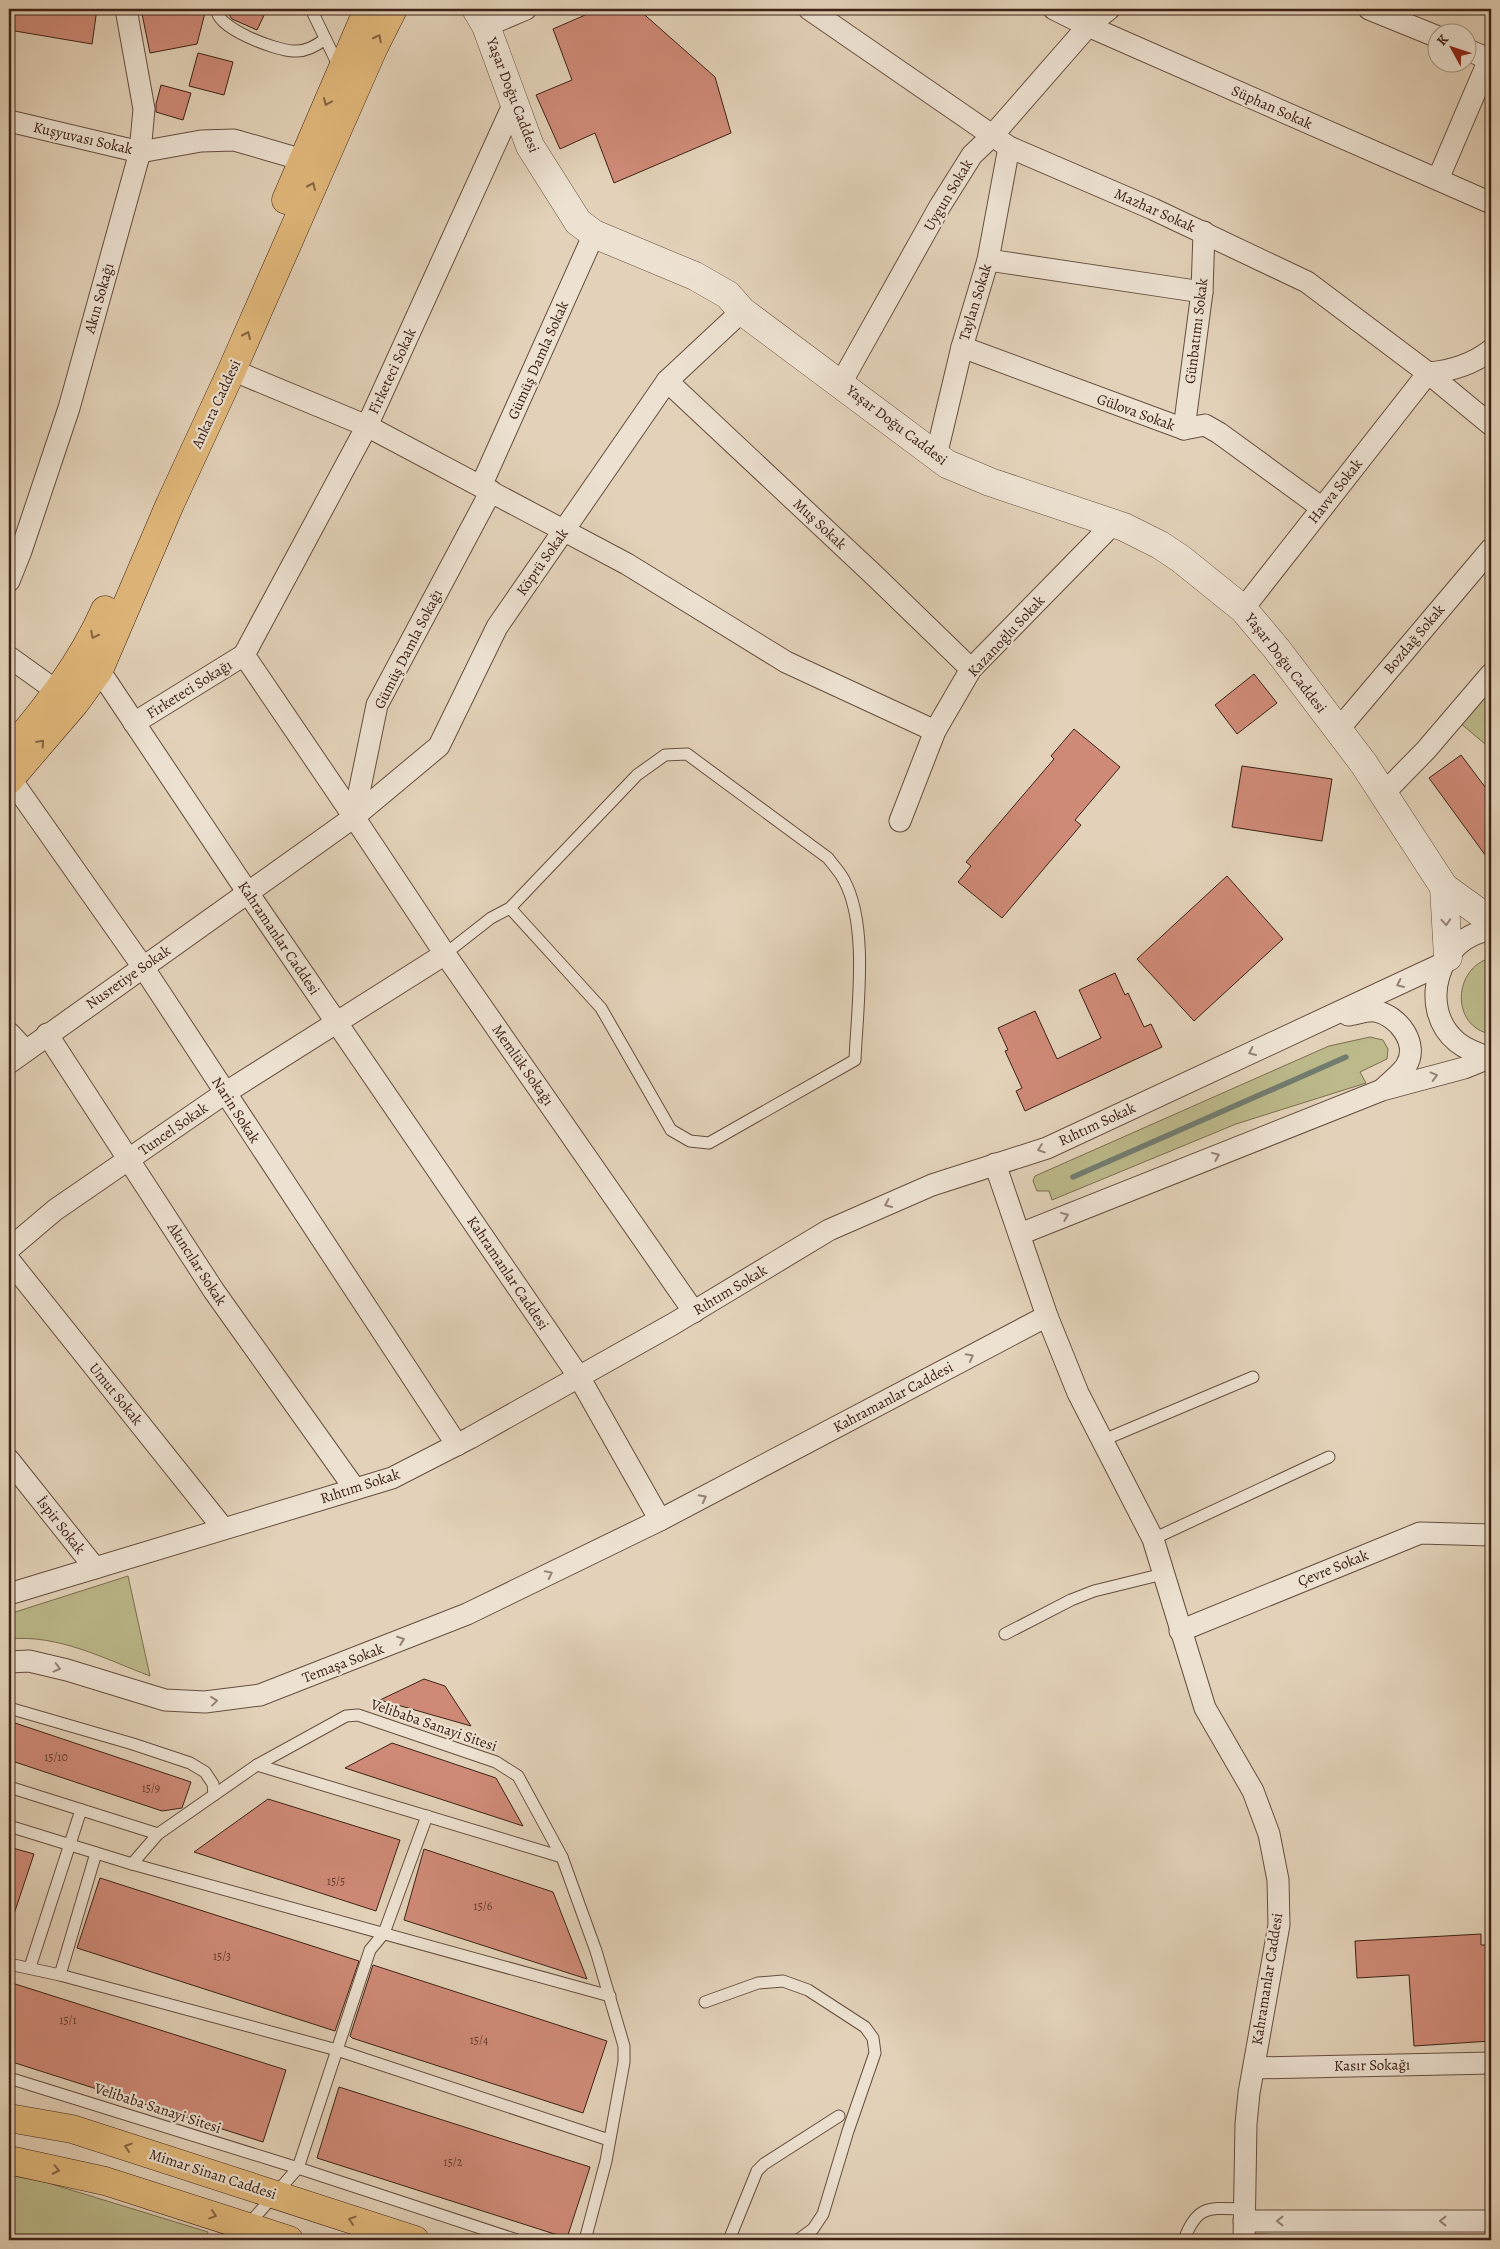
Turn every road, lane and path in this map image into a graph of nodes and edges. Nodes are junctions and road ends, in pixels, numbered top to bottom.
1 (126, 9) edge
2 (217, 9) edge
3 (311, 9) edge
4 (368, 9) edge
5 (393, 9) edge
6 (526, 9) edge
7 (809, 9) edge
8 (1054, 9) edge
9 (1109, 9) edge
10 (1369, 9) edge
11 (481, 18) edge
12 (1088, 26) junction
13 (1428, 33) edge
14 (325, 39) junction
15 (1478, 53) edge
16 (1491, 58) edge
17 (340, 71) junction
18 (514, 103) junction
19 (9, 121) edge
20 (1000, 142) junction
21 (140, 152) junction
22 (303, 160) junction
23 (1438, 179) junction
24 (1491, 203) edge
25 (1204, 232) junction
26 (594, 234) junction
27 (988, 260) junction
28 (1202, 292) junction
29 (742, 311) junction
30 (962, 347) junction
31 (1491, 350) edge
32 (232, 370) junction
33 (1428, 373) junction
34 (667, 381) junction
35 (841, 384) junction
36 (1491, 425) edge
37 (367, 426) junction
38 (1184, 429) junction
39 (936, 456) junction
40 (486, 489) junction
41 (1322, 508) junction
42 (1114, 523) junction
43 (564, 530) junction
44 (1491, 548) edge
45 (9, 581) edge
46 (1243, 609) junction
47 (244, 655) junction
48 (9, 657) edge
49 (90, 664) junction
50 (971, 670) junction
51 (1491, 674) edge
52 (58, 692) junction
53 (134, 723) junction
54 (1338, 730) junction
55 (935, 731) junction
56 (9, 770) edge
57 (1383, 794) junction
58 (354, 817) junction
59 (900, 821) dead end
60 (1444, 887) junction
61 (248, 893) junction
62 (510, 908) junction
63 (1491, 921) edge
64 (1491, 930) edge
65 (445, 954) junction
66 (1446, 960) junction
67 (143, 966) junction
68 (1326, 1018) junction
69 (336, 1021) junction
70 (9, 1033) edge
71 (48, 1034) junction
72 (17, 1057) edge
73 (1491, 1058) edge
74 (1382, 1090) junction
75 (225, 1093) junction
76 (130, 1160) junction
77 (995, 1164) junction
78 (1020, 1234) junction
79 (9, 1249) edge
80 (9, 1260) edge
81 (694, 1312) junction
82 (1047, 1316) junction
83 (579, 1377) junction
84 (1253, 1377) dead end
85 (1101, 1441) junction
86 (458, 1445) junction
87 (1329, 1457) dead end
88 (9, 1460) edge
89 (355, 1489) junction
90 (660, 1520) junction
91 (223, 1528) junction
92 (1491, 1535) edge
93 (1153, 1539) junction
94 (95, 1568) junction
95 (1163, 1574) junction
96 (9, 1594) edge
97 (1180, 1631) junction
98 (1005, 1634) dead end
99 (9, 1662) edge
100 (9, 1708) edge
101 (258, 1765) junction
102 (9, 1787) edge
103 (214, 1795) junction
104 (81, 1810) junction
105 (427, 1816) junction
106 (9, 1826) edge
107 (158, 1834) junction
108 (69, 1844) junction
109 (96, 1853) junction
110 (562, 1857) junction
111 (132, 1864) junction
112 (384, 1933) junction
113 (9, 1964) edge
114 (30, 1967) junction
115 (60, 1975) junction
116 (610, 1996) junction
117 (705, 2002) dead end
118 (337, 2050) junction
119 (1491, 2063) edge
120 (1254, 2068) junction
121 (9, 2078) edge
122 (840, 2116) dead end
123 (9, 2118) edge
124 (609, 2140) junction
125 (9, 2160) edge
126 (298, 2168) junction
127 (274, 2194) junction
128 (1491, 2221) edge
129 (1244, 2223) edge
130 (247, 2226) junction
131 (806, 2239) edge
132 (289, 2240) edge
133 (415, 2240) edge
134 (517, 2240) edge
135 (585, 2240) edge
136 (729, 2240) edge
137 (1184, 2240) edge

1 - 21 street, Akın Sokağı
2 - 14 lane
3 - 14 lane
4 - 17 main road, Ankara Caddesi
32 -> 5 main road, Ankara Caddesi
6 - 11 street
7 - 20 street, Mazhar Sokak
8 - 12 street, Süphan Sokak
9 - 12 street, Uygun Sokak
10 - 13 street
11 - 18 street, Yaşar Doğu Caddesi
12 - 20 street, Uygun Sokak
12 - 23 street, Süphan Sokak
14 - 17 lane
15 - 16 street
16 - 23 street
17 -> 22 main road, Ankara Caddesi
18 - 26 street, Yaşar Doğu Caddesi
18 - 37 street, Firketeci Sokak
19 - 21 street, Kuşyuvası Sokak
20 - 25 street, Mazhar Sokak
20 - 27 street, Taylan Sokak
20 - 35 street, Uygun Sokak
21 - 22 street, Kuşyuvası Sokak
21 - 45 street, Akın Sokağı
22 -> 49 main road, Ankara Caddesi
23 - 24 street, Süphan Sokak
25 - 28 street, Günbatımı Sokak
25 - 33 street, Mazhar Sokak
26 - 29 street, Yaşar Doğu Caddesi
26 - 40 street, Gümüş Damla Sokak
27 - 28 street
27 - 30 street, Taylan Sokak
28 - 38 street, Günbatımı Sokak
29 - 34 street, Köprü Sokak
29 - 35 street, Yaşar Doğu Caddesi
30 - 38 street, Gülova Sokak
30 - 39 street, Taylan Sokak
31 - 33 street
32 - 37 street
32 - 49 main road, Ankara Caddesi
33 - 36 street, Mazhar Sokak
33 - 41 street, Havva Sokak
34 - 43 street, Köprü Sokak
34 - 50 street, Muş Sokak
35 - 39 street, Yaşar Doğu Caddesi
37 - 40 street, Firketeci Sokak
37 - 47 street
38 - 41 street, Gülova Sokak
39 - 42 street, Yaşar Doğu Caddesi
40 - 43 street, Firketeci Sokak
40 - 58 street, Gümüş Damla Sokağı
41 - 46 street, Havva Sokak
42 - 46 street, Yaşar Doğu Caddesi
42 - 50 street, Kazanoğlu Sokak
43 - 55 street, Firketeci Sokak
43 - 58 street, Köprü Sokak
44 - 54 street, Bozdağ Sokak
46 - 54 street, Yaşar Doğu Caddesi
47 - 53 street, Firketeci Sokağı
47 - 58 street, Memlük Sokağı
48 - 52 street
49 - 52 main road, Ankara Caddesi
49 - 53 street, Kahramanlar Caddesi
56 -> 49 main road, Ankara Caddesi
50 - 55 street, Kazanoğlu Sokak
51 - 57 street
52 - 56 main road, Ankara Caddesi
53 - 61 street, Kahramanlar Caddesi
54 - 57 street, Yaşar Doğu Caddesi
55 - 59 street, Kazanoğlu Sokak
56 - 67 street, Narin Sokak
57 - 60 street, Yaşar Doğu Caddesi
58 - 61 street, Köprü Sokak
58 - 65 street, Memlük Sokağı
60 - 63 street
60 -> 66 street
61 - 67 street, Nusretiye Sokak
61 - 69 street, Kahramanlar Caddesi
62 - 62 lane
62 - 65 lane
64 - 66 street
65 - 69 street, Tuncel Sokak
65 - 81 street, Memlük Sokağı
66 -> 68 street, Rıhtım Sokak
66 - 73 street
67 - 71 street, Nusretiye Sokak
67 - 75 street, Narin Sokak
68 - 74 street
68 -> 77 street, Rıhtım Sokak
69 - 75 street, Tuncel Sokak
69 - 83 street, Kahramanlar Caddesi
70 - 72 street
71 - 72 street, Nusretiye Sokak
71 - 76 street, Akıncılar Sokak
74 -> 73 street
78 -> 74 street
75 - 76 street, Tuncel Sokak
75 - 86 street, Narin Sokak
76 - 79 street, Tuncel Sokak
76 - 89 street, Akıncılar Sokak
77 - 78 street, Kahramanlar Caddesi
77 -> 81 street, Rıhtım Sokak
78 - 82 street, Kahramanlar Caddesi
80 - 91 street, Umut Sokak
81 - 83 street, Rıhtım Sokak
82 - 85 street, Kahramanlar Caddesi
90 -> 82 street, Kahramanlar Caddesi
83 - 86 street, Rıhtım Sokak
83 - 90 street, Kahramanlar Caddesi
84 - 85 lane
85 - 93 street, Kahramanlar Caddesi
86 - 89 street, Rıhtım Sokak
87 - 93 lane
88 - 94 street, İspir Sokak
89 - 91 street, Rıhtım Sokak
99 -> 90 street, Temaşa Sokak
91 - 94 street, Rıhtım Sokak
92 - 97 street, Çevre Sokak
93 - 95 street, Kahramanlar Caddesi
94 - 96 street, Rıhtım Sokak
95 - 97 street, Kahramanlar Caddesi
95 - 98 lane
97 - 120 street, Kahramanlar Caddesi
100 - 103 lane
101 - 103 lane, Velibaba Sanayi Sitesi
101 - 105 lane
101 - 110 lane, Velibaba Sanayi Sitesi
102 - 104 lane
103 - 107 lane, Velibaba Sanayi Sitesi
104 - 107 lane
104 - 108 lane
105 - 110 lane
105 - 112 lane
106 - 108 lane
107 - 111 lane, Velibaba Sanayi Sitesi
108 - 109 lane
108 - 114 lane
109 - 111 lane
109 - 115 lane
110 - 116 lane, Velibaba Sanayi Sitesi
111 - 112 lane
112 - 116 lane
112 - 118 lane
113 - 114 lane
114 - 115 lane
115 - 118 lane
116 - 124 lane, Velibaba Sanayi Sitesi
117 - 131 lane
118 - 124 lane
118 - 126 lane
119 - 120 street, Kasır Sokağı
120 - 129 street, Kahramanlar Caddesi
121 - 126 lane, Velibaba Sanayi Sitesi
122 - 136 lane
127 -> 123 main road, Mimar Sinan Caddesi
124 - 135 lane, Velibaba Sanayi Sitesi
125 -> 130 main road
126 - 127 lane
126 - 134 lane, Velibaba Sanayi Sitesi
127 - 130 lane
133 -> 127 main road, Mimar Sinan Caddesi
128 -> 129 street
129 - 137 lane
130 - 132 main road

